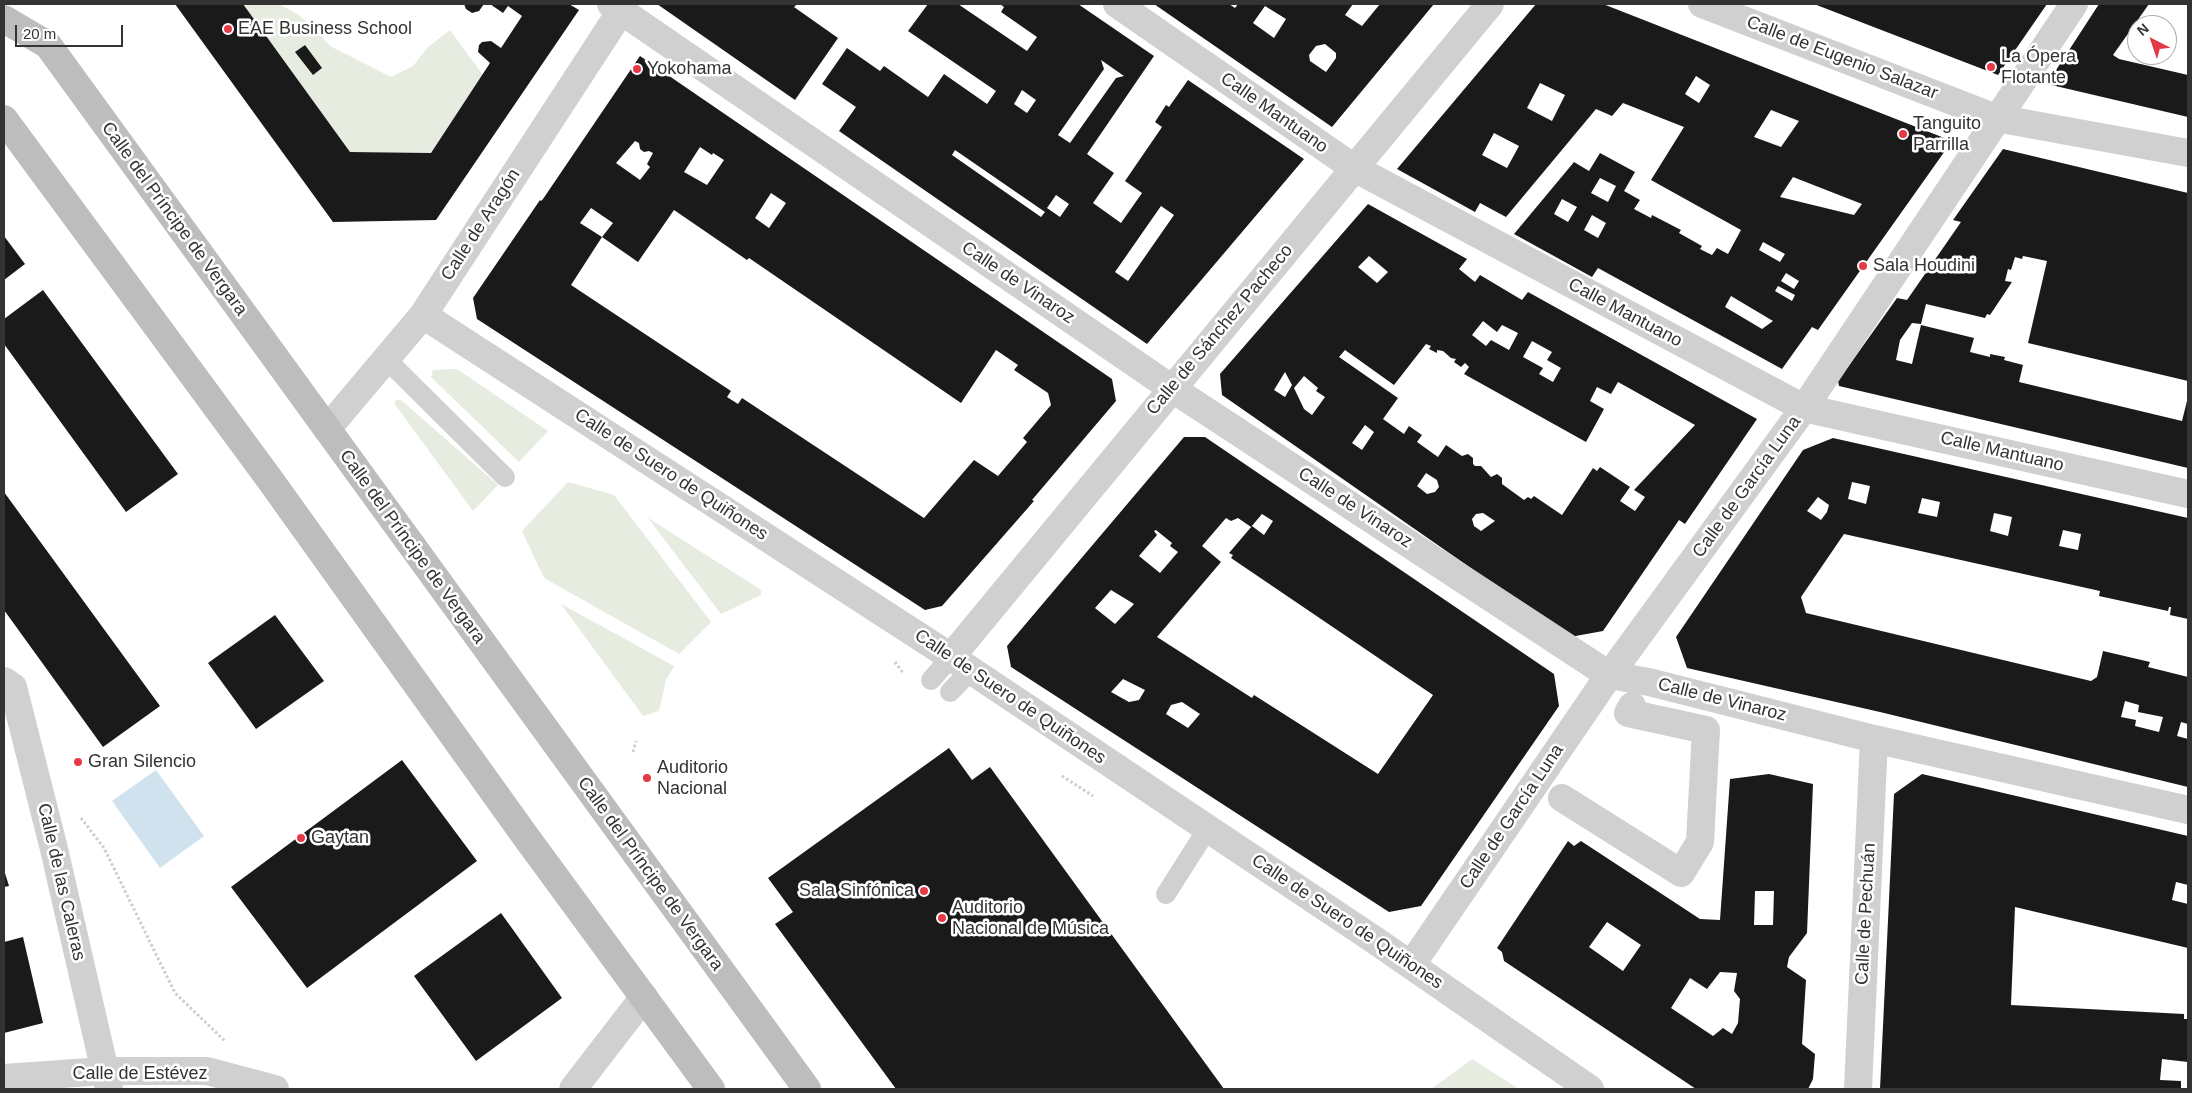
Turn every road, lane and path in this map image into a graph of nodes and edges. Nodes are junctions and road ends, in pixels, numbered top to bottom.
1 (1117, 4) edge
2 (1490, 4) edge
3 (1702, 4) edge
4 (2074, 4) edge
5 (616, 7) edge
6 (4, 19) edge
7 (1996, 118) junction
8 (4, 119) edge
9 (2188, 153) edge
10 (1354, 168) junction
11 (423, 314) junction
12 (386, 359) junction
13 (1171, 388) junction
14 (1804, 408) junction
15 (327, 429) junction
16 (505, 477) dead end
17 (2188, 494) edge
18 (894, 660) dead end
19 (961, 663) junction
20 (1609, 675) junction
21 (906, 678) dead end
22 (4, 680) edge
23 (932, 680) dead end
24 (950, 692) dead end
25 (1632, 706) dead end
26 (1874, 739) junction
27 (636, 741) dead end
28 (634, 752) dead end
29 (1062, 776) dead end
30 (1092, 796) dead end
31 (1562, 798) dead end
32 (2188, 810) edge
33 (76, 812) dead end
34 (1208, 828) junction
35 (1166, 894) dead end
36 (1412, 964) junction
37 (644, 997) junction
38 (229, 1044) dead end
39 (4, 1078) edge
40 (107, 1080) edge
41 (275, 1089) edge
42 (573, 1089) edge
43 (711, 1089) edge
44 (807, 1089) edge
45 (1590, 1089) edge
46 (1858, 1089) edge

1 - 10 street, Calle Mantuano
2 - 10 street, Calle de Sánchez Pacheco
3 - 7 street, Calle de Eugenio Salazar
4 - 7 street, Calle de García Luna
5 - 11 street, Calle de Aragón
5 - 13 street, Calle de Vinaroz
6 - 15 main road, Calle del Príncipe de Vergara
7 - 9 street, Calle de Eugenio Salazar
7 - 14 street, Calle de García Luna
8 - 37 main road
10 - 13 street, Calle de Sánchez Pacheco
10 - 14 street, Calle Mantuano
11 - 12 street, Calle de Aragón
11 - 19 street, Calle de Suero de Quiñones
12 - 15 street, Calle de Aragón
12 - 16 lane
13 - 19 street, Calle de Sánchez Pacheco
13 - 20 street, Calle de Vinaroz
14 - 17 street, Calle Mantuano
14 - 20 street, Calle de García Luna
15 - 44 main road, Calle del Príncipe de Vergara
18 - 21 path
19 - 23 lane
19 - 24 lane
19 - 34 street, Calle de Suero de Quiñones
20 - 26 street, Calle de Vinaroz
20 - 36 street, Calle de García Luna
22 - 40 street, Calle de las Caleras
25 - 31 street
26 - 32 street, Calle de Vinaroz
26 - 46 street, Calle de Pechuán
27 - 28 path
29 - 30 path
33 - 38 path
34 - 35 lane
34 - 36 street, Calle de Suero de Quiñones
36 - 45 street, Calle de Suero de Quiñones
37 - 42 street
37 - 43 main road
39 - 40 street, Calle de Estévez
40 - 41 street, Calle de Estévez

